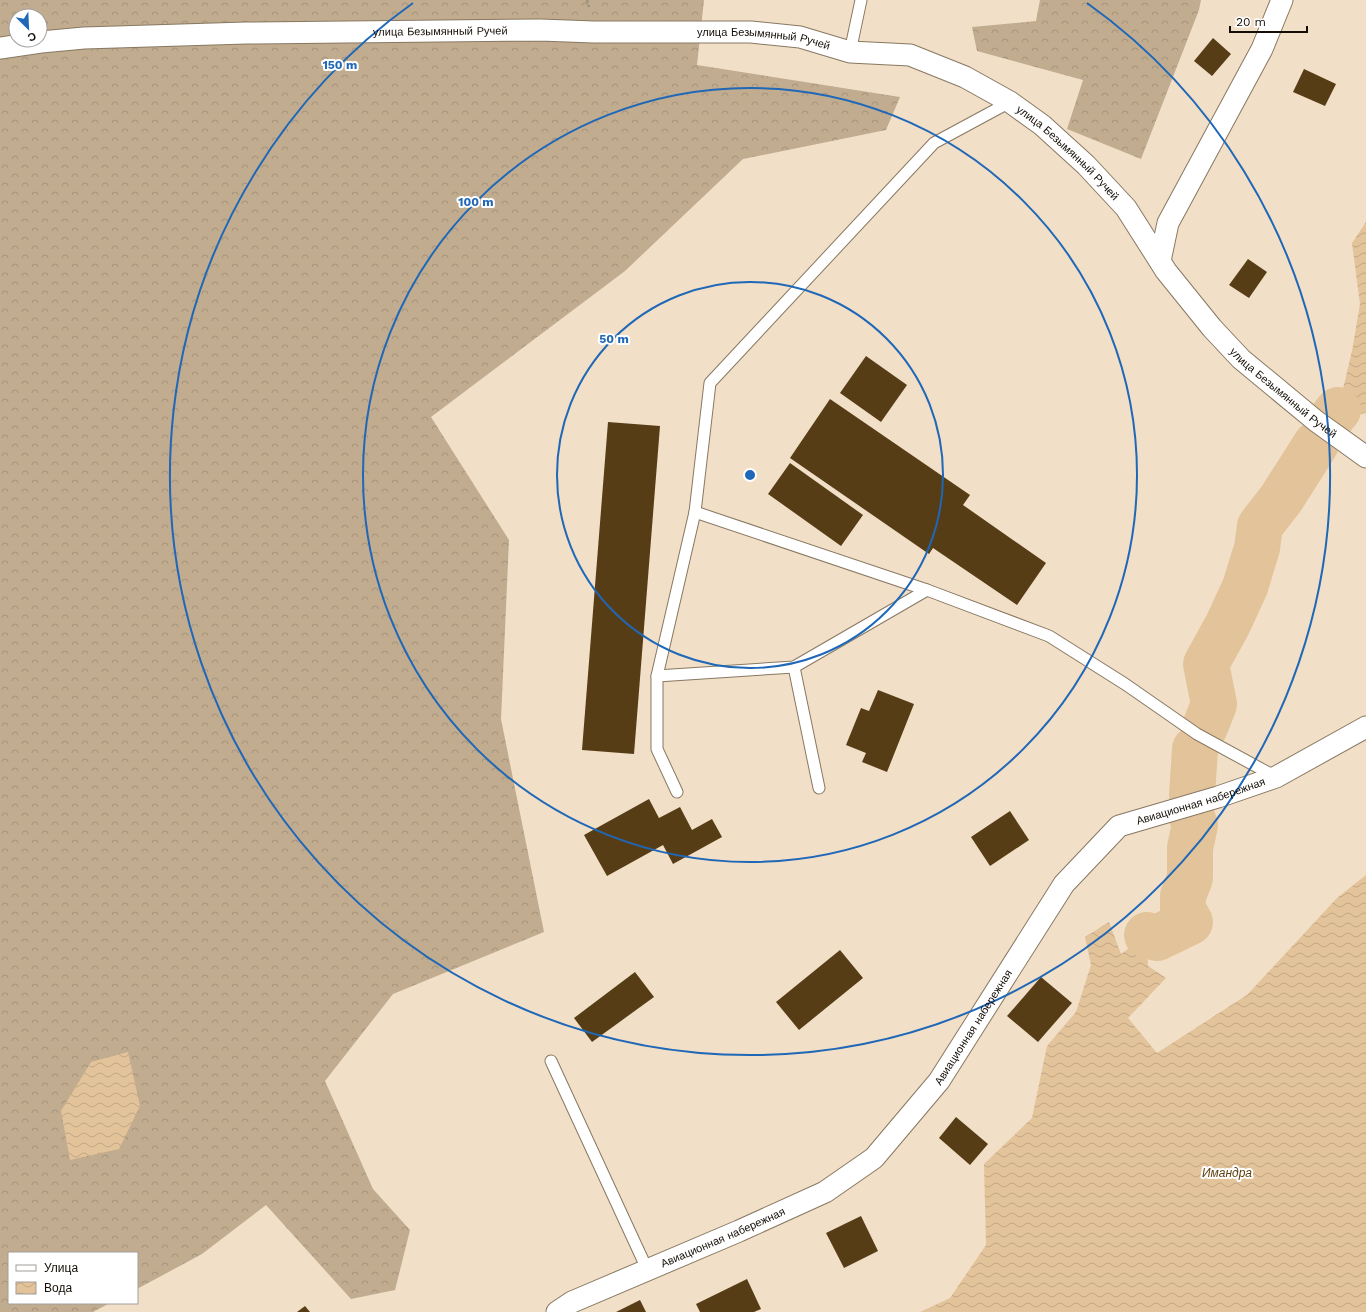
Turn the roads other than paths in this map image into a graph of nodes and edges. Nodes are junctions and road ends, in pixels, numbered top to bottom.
1 (861, 0) edge
2 (1282, 0) edge
3 (0, 48) edge
4 (850, 52) junction
5 (1010, 102) junction
6 (1160, 261) junction
7 (1366, 457) edge
8 (695, 512) junction
9 (927, 590) junction
10 (794, 667) junction
11 (657, 676) junction
12 (1366, 727) edge
13 (1276, 777) junction
14 (819, 788) dead end
15 (677, 792) dead end
16 (551, 1061) dead end
17 (647, 1269) junction
18 (557, 1312) edge

1 - 4 lane
2 - 6 street
3 - 4 street, улица Безымянный Ручей
4 - 5 street, улица Безымянный Ручей
5 - 6 street, улица Безымянный Ручей
5 - 8 lane
6 - 7 street, улица Безымянный Ручей
8 - 9 lane
8 - 11 lane
9 - 10 lane
9 - 13 lane
10 - 11 lane
10 - 14 lane
11 - 15 lane
12 - 13 street, Авиационная набережная
13 - 17 street, Авиационная набережная
16 - 17 lane
17 - 18 street, Авиационная набережная

